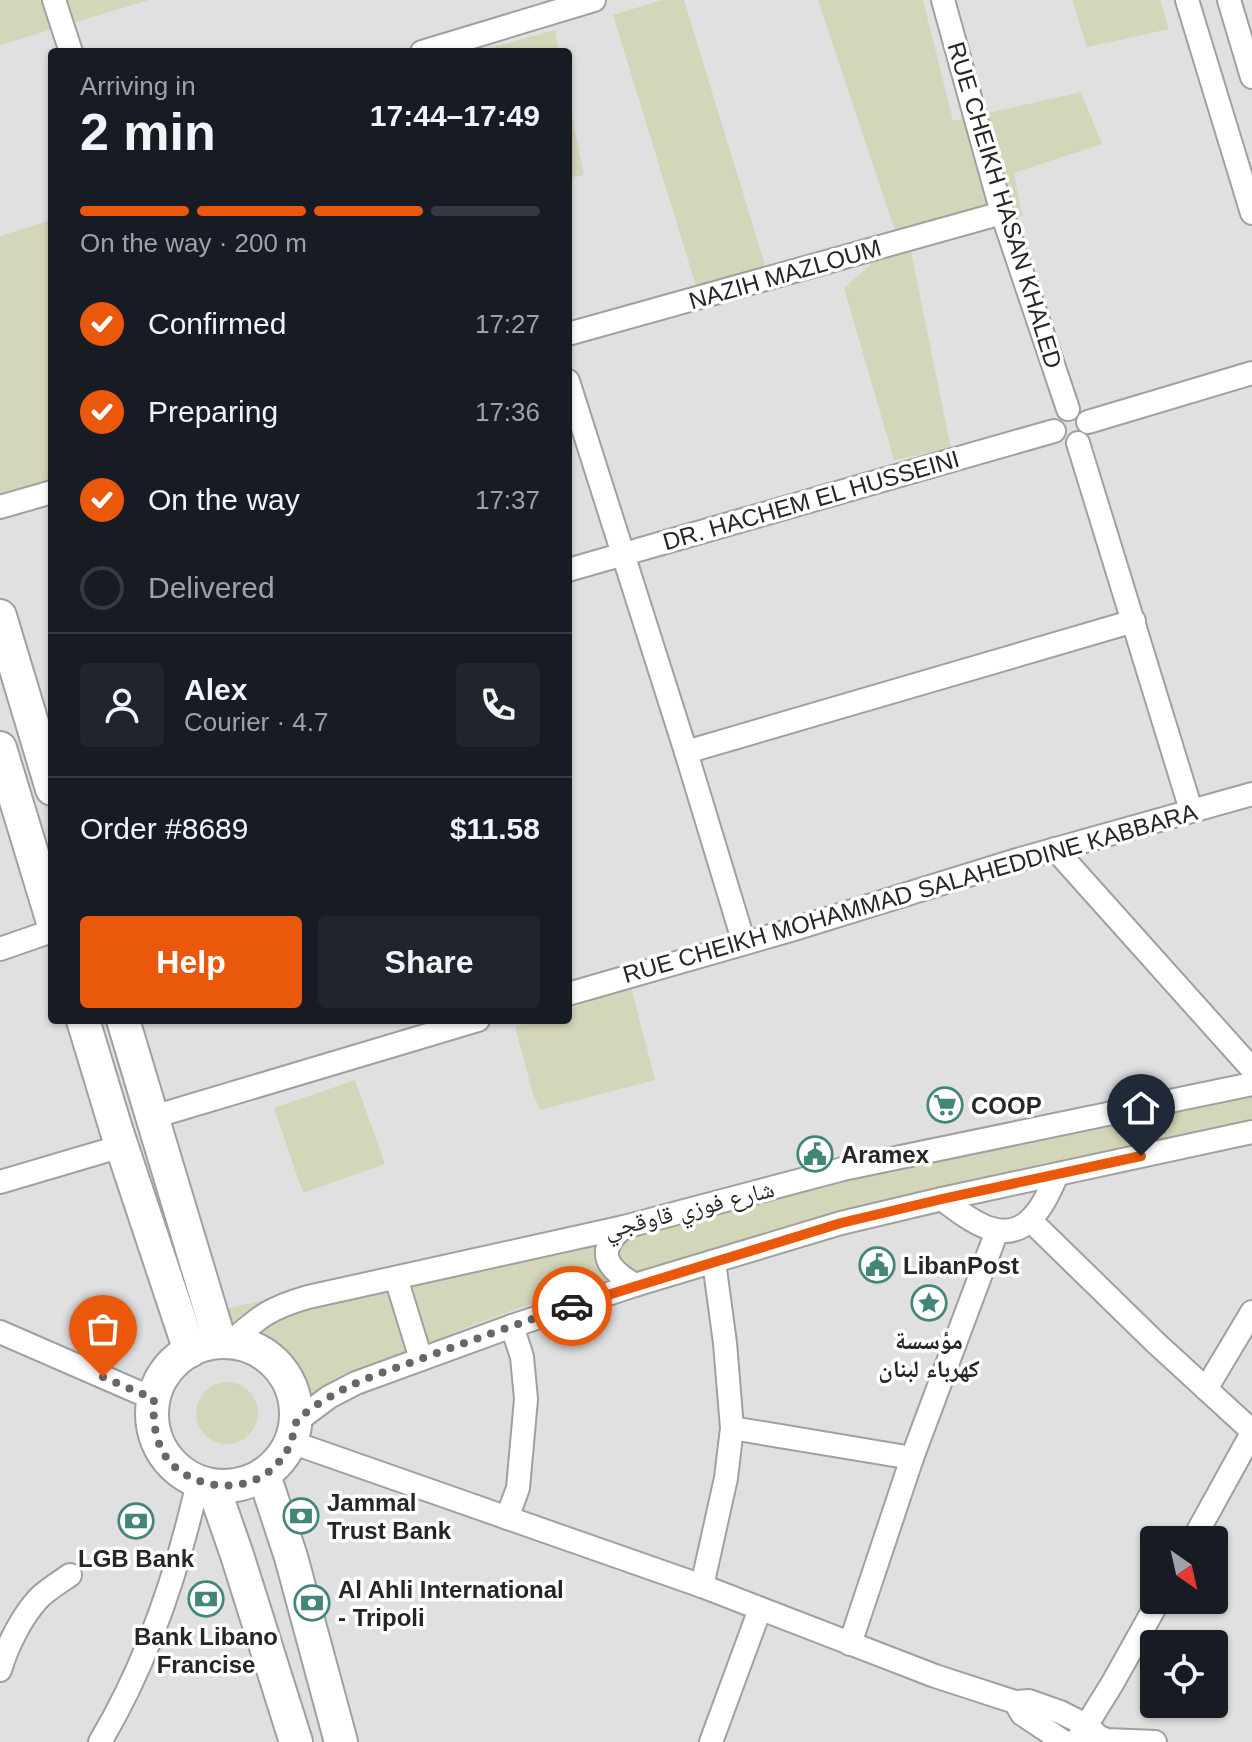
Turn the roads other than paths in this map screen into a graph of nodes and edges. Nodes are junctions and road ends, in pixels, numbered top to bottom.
1 (54, 0) edge
2 (594, 0) edge
3 (943, 0) edge
4 (1187, 0) edge
5 (1229, 0) edge
6 (70, 48) edge
7 (435, 48) edge
8 (1252, 77) edge
9 (1002, 213) junction
10 (1252, 213) edge
11 (572, 333) edge
12 (1252, 373) edge
13 (572, 394) edge
14 (1068, 409) junction
15 (1088, 422) junction
16 (1054, 431) junction
17 (1078, 443) junction
18 (48, 493) edge
19 (0, 507) edge
20 (623, 553) junction
21 (572, 569) edge
22 (0, 616) edge
23 (1134, 621) junction
24 (44, 733) edge
25 (0, 748) edge
26 (686, 752) junction
27 (48, 761) edge
28 (1252, 794) edge
29 (1191, 810) junction
30 (1055, 849) junction
31 (48, 906) edge
32 (48, 932) edge
33 (744, 943) junction
34 (0, 949) edge
35 (572, 993) edge
36 (84, 1024) edge
37 (124, 1024) edge
38 (465, 1024) edge
39 (1252, 1069) edge
40 (1252, 1084) edge
41 (153, 1117) junction
42 (1252, 1132) edge
43 (122, 1146) junction
44 (1057, 1175) junction
45 (0, 1182) edge
46 (942, 1199) junction
47 (1030, 1220) junction
48 (624, 1227) junction
49 (997, 1231) junction
50 (714, 1262) junction
51 (396, 1278) junction
52 (635, 1285) junction
53 (1252, 1312) edge
54 (512, 1326) junction
55 (0, 1332) edge
56 (214, 1345) junction
57 (421, 1359) junction
58 (1206, 1389) junction
59 (154, 1399) junction
60 (732, 1428) junction
61 (294, 1431) junction
62 (1252, 1432) edge
63 (912, 1458) junction
64 (264, 1475) junction
65 (206, 1484) junction
66 (507, 1518) junction
67 (1201, 1526) edge
68 (70, 1575) dead end
69 (702, 1586) junction
70 (760, 1609) junction
71 (1151, 1614) edge
72 (850, 1644) junction
73 (0, 1670) edge
74 (1015, 1702) junction
75 (1081, 1733) edge
76 (100, 1742) edge
77 (296, 1742) edge
78 (341, 1742) edge
79 (711, 1742) edge
80 (1064, 1742) edge
81 (1155, 1742) edge

1 - 6 street
2 - 7 street
3 - 9 street, RUE CHEIKH HASAN KHALED
4 - 10 street
5 - 8 street
9 - 11 street, NAZIH MAZLOUM
9 - 14 street, RUE CHEIKH HASAN KHALED
12 - 15 street
13 - 20 street
14 - 15 street
14 - 16 street
15 - 17 street
16 - 17 street
16 - 20 street, DR. HACHEM EL HUSSEINI
17 - 23 street
18 - 19 street
20 - 21 street, DR. HACHEM EL HUSSEINI
20 - 26 street
22 - 24 highway
23 - 26 street
23 - 29 street
24 - 27 highway
25 - 31 highway
26 - 33 street
28 - 29 street, RUE CHEIKH MOHAMMAD SALAHEDDINE KABBARA
29 - 30 street, RUE CHEIKH MOHAMMAD SALAHEDDINE KABBARA
30 - 33 street, RUE CHEIKH MOHAMMAD SALAHEDDINE KABBARA
30 - 39 street
32 - 34 street
33 - 35 street, RUE CHEIKH MOHAMMAD SALAHEDDINE KABBARA
36 - 43 highway
37 - 41 highway
38 - 41 street
40 - 48 street, شارع فوزي قاوقجي
41 - 56 highway
42 - 44 street
43 - 45 street
43 - 56 highway
44 - 46 street
44 - 47 street
46 - 49 street
46 - 50 street
47 - 49 street
47 - 58 street
48 - 51 street, شارع فوزي قاوقجي
48 - 52 street
49 - 63 street
50 - 52 street
50 - 60 street
51 - 56 street, شارع فوزي قاوقجي
51 - 57 street
52 - 54 street
53 - 58 street
54 - 57 street
54 - 66 street
55 - 59 street
56 - 59 highway
56 - 61 highway
57 - 61 street
58 - 62 street
59 - 65 highway
60 - 63 street
60 - 69 street
61 - 64 highway
61 - 66 street
62 - 67 street
63 - 72 street
64 - 65 highway
64 - 78 highway
65 - 76 street
65 - 77 highway
66 - 69 street
68 - 73 street
69 - 70 street
70 - 72 street
70 - 79 street
71 - 75 street
72 - 74 street
74 - 75 street
74 - 80 street
75 - 81 street

